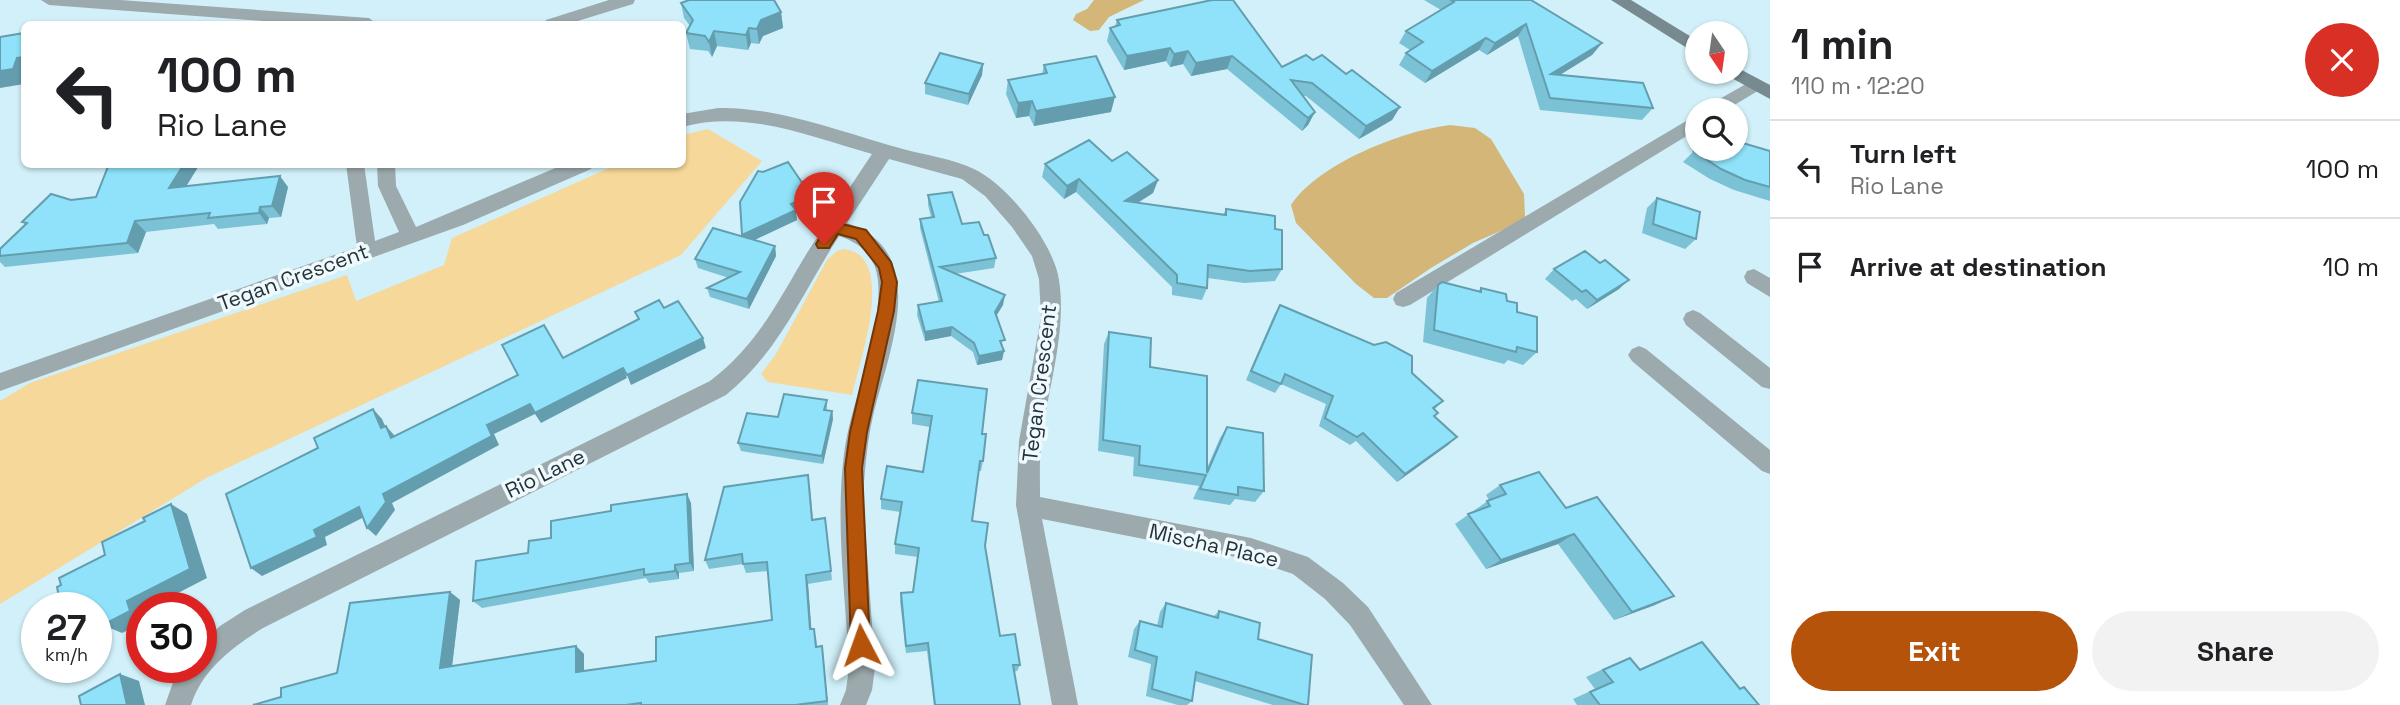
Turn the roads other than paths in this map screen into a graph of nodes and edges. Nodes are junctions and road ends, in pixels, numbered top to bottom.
1 (49, 0) edge
2 (627, 0) edge
3 (1619, 0) edge
4 (329, 21) edge
5 (561, 21) edge
6 (1685, 41) edge
7 (1763, 89) edge
8 (1742, 98) edge
9 (686, 120) edge
10 (1685, 128) edge
11 (885, 150) junction
12 (356, 168) edge
13 (386, 168) edge
14 (575, 168) edge
15 (834, 227) junction
16 (411, 234) junction
17 (367, 251) junction
18 (1403, 299) dead end
19 (1693, 319) dead end
20 (1639, 355) dead end
21 (1770, 380) edge
22 (0, 382) edge
23 (1770, 464) edge
24 (1028, 505) junction
25 (217, 647) edge
26 (186, 683) edge
27 (178, 705) edge
28 (853, 705) edge
29 (1065, 705) edge
30 (1419, 705) edge

1 - 4 street
2 - 5 street
3 - 6 main road
7 - 8 street
9 - 11 street, Tegan Crescent
10 - 18 street
11 - 15 street, Rio Lane
11 - 24 street, Tegan Crescent
12 - 17 street
13 - 16 street
14 - 16 street, Tegan Crescent
15 - 25 street, Rio Lane
15 - 28 street
16 - 17 street, Tegan Crescent
17 - 22 street, Tegan Crescent
19 - 21 street
20 - 23 street
24 - 29 street, Tegan Crescent
24 - 30 street, Mischa Place
26 - 27 street

